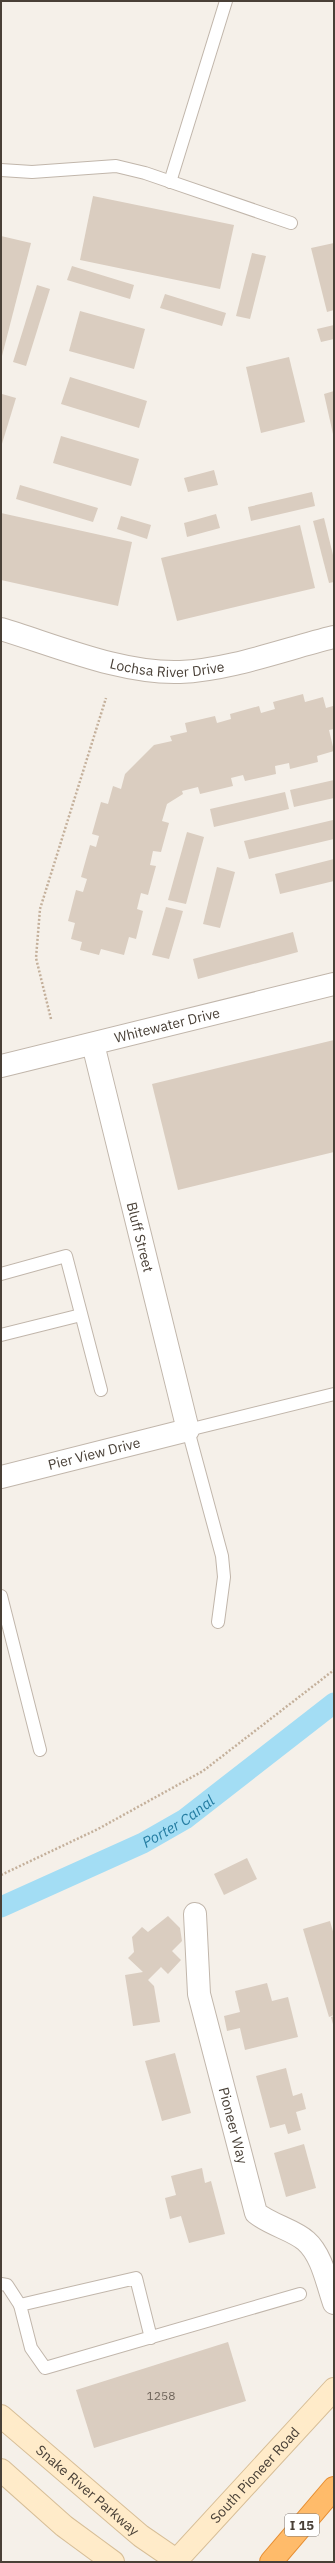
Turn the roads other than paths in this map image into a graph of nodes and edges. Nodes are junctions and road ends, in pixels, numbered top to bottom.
1 (226, 1) edge
2 (1, 170) edge
3 (170, 182) junction
4 (290, 222) dead end
5 (1, 629) edge
6 (334, 637) edge
7 (334, 984) edge
8 (93, 1044) junction
9 (1, 1066) edge
10 (1, 1274) edge
11 (81, 1315) junction
12 (1, 1335) edge
13 (101, 1390) dead end
14 (334, 1394) edge
15 (188, 1430) junction
16 (1, 1477) edge
17 (1, 1596) edge
18 (218, 1622) dead end
19 (40, 1750) dead end
20 (195, 1914) dead end
21 (1, 2284) edge
22 (300, 2294) dead end
23 (334, 2303) edge
24 (20, 2305) junction
25 (151, 2338) junction
26 (334, 2389) edge
27 (1, 2416) edge
28 (1, 2470) edge
29 (334, 2488) edge
30 (176, 2561) edge
31 (113, 2562) edge
32 (271, 2562) edge

1 - 3 lane
2 - 3 lane
3 - 4 lane
5 - 6 street, Lochsa River Drive
7 - 8 street, Whitewater Drive
8 - 9 street, Whitewater Drive
8 - 15 street, Bluff Street
10 - 11 lane
11 - 12 lane
11 - 13 lane
14 - 15 lane
15 - 16 street, Pier View Drive
15 - 18 lane
17 - 19 lane
20 - 23 street, Pioneer Way
21 - 24 lane
22 - 25 lane
24 - 25 lane
24 - 25 lane
26 - 30 street, South Pioneer Road
27 - 30 street, Snake River Parkway
28 - 31 street
29 - 32 highway, I 15

